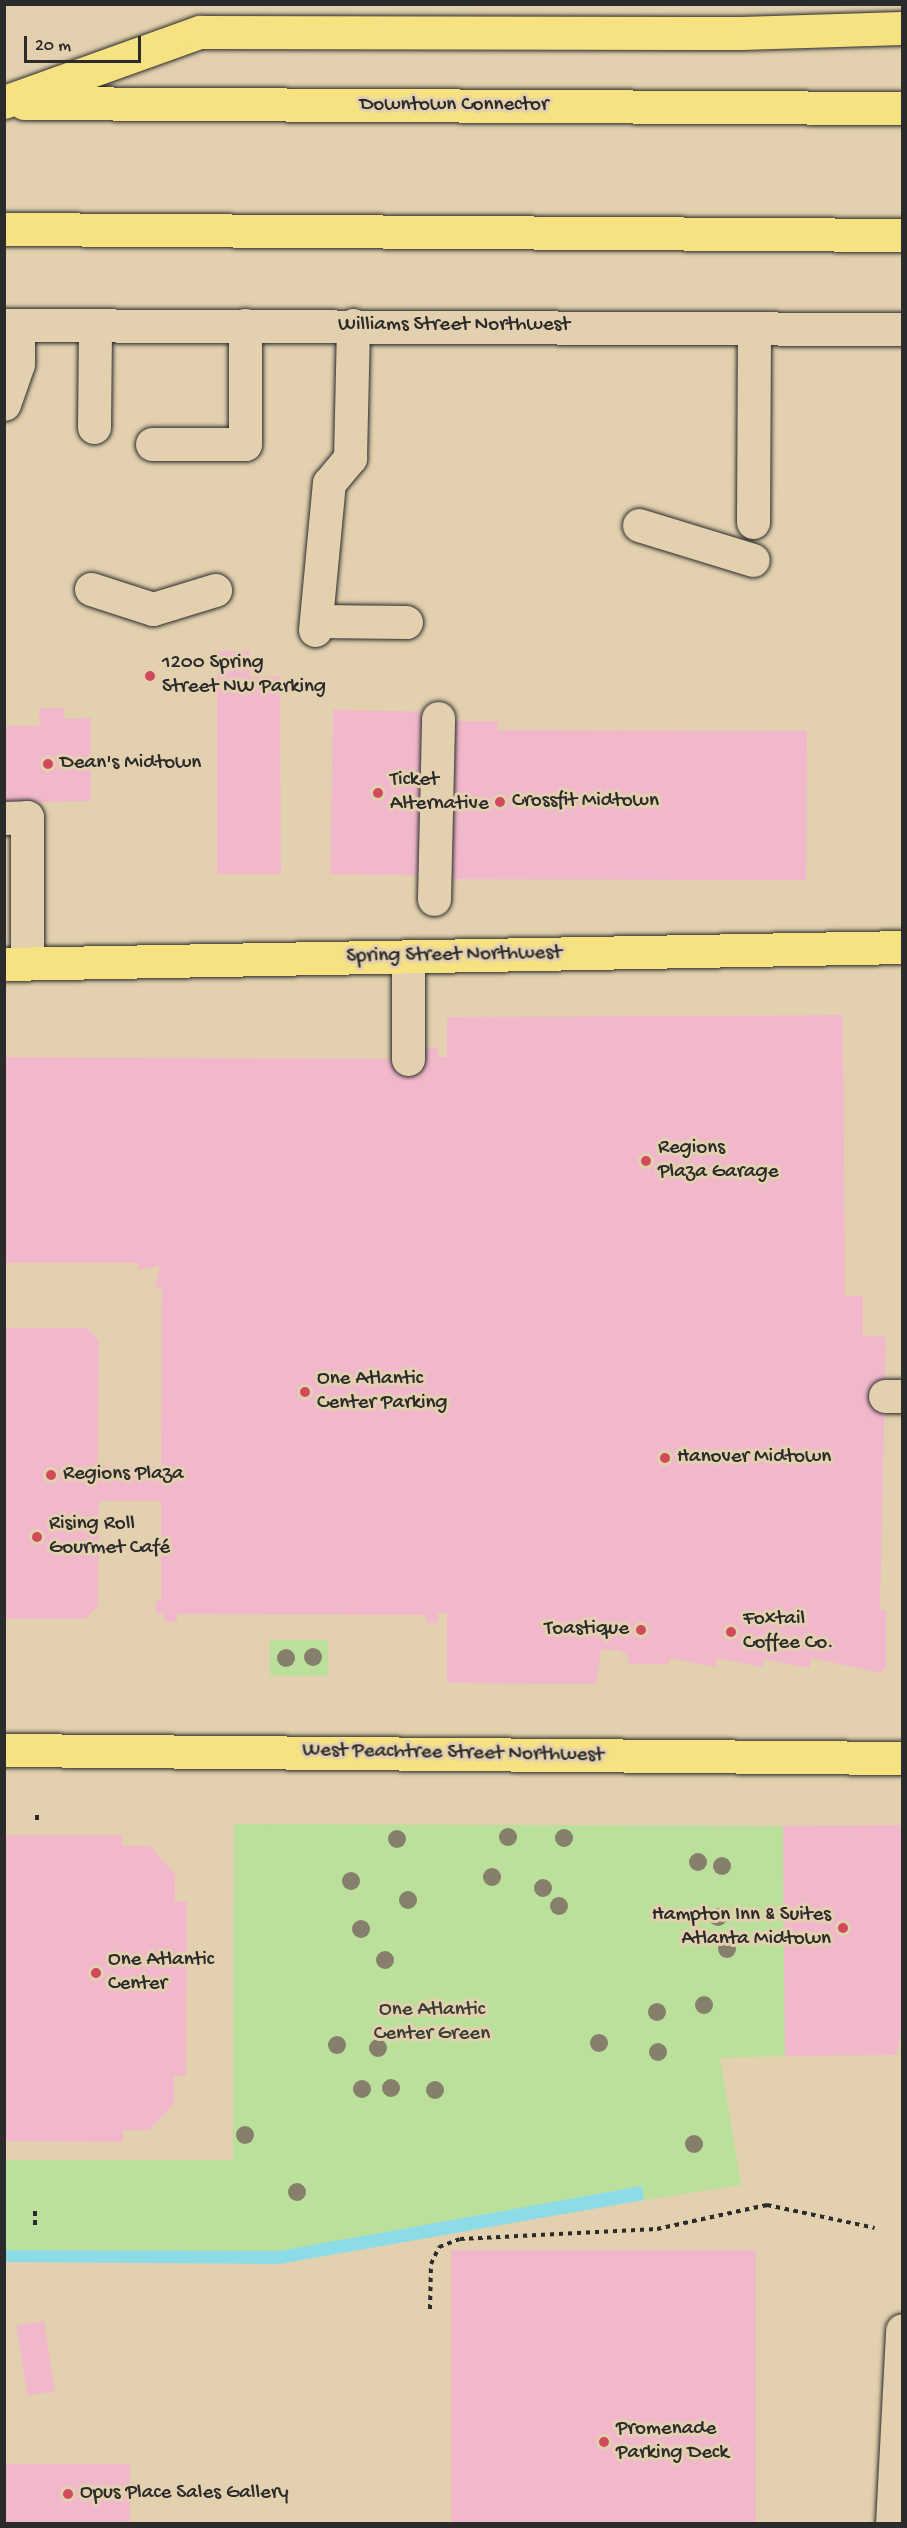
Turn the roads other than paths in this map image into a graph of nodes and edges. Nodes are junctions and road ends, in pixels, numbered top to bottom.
1 (903, 28) edge
2 (4, 103) edge
3 (903, 108) edge
4 (4, 228) edge
5 (903, 235) edge
6 (11, 325) edge
7 (95, 326) junction
8 (245, 326) junction
9 (353, 326) junction
10 (754, 329) junction
11 (903, 329) edge
12 (4, 404) edge
13 (94, 427) dead end
14 (152, 444) dead end
15 (753, 522) dead end
16 (639, 525) dead end
17 (753, 560) dead end
18 (91, 589) dead end
19 (215, 590) dead end
20 (406, 622) dead end
21 (438, 718) dead end
22 (4, 818) edge
23 (434, 899) dead end
24 (903, 948) edge
25 (408, 957) junction
26 (16, 963) edge
27 (408, 1059) dead end
28 (4, 1750) edge
29 (903, 1758) edge
30 (903, 2330) edge
31 (895, 2509) edge

1 - 2 main road
2 - 3 main road, Downtown Connector
4 - 5 main road
6 - 7 street, Williams Street Northwest
6 - 12 street
7 - 8 street, Williams Street Northwest
7 - 13 street
8 - 9 street, Williams Street Northwest
8 - 14 street
9 - 10 street, Williams Street Northwest
9 - 20 street
10 - 11 street, Williams Street Northwest
10 - 15 street
16 - 17 street
18 - 19 street
21 - 23 street
22 - 26 street
24 - 25 main road, Spring Street Northwest
25 - 26 main road, Spring Street Northwest
25 - 27 street
28 - 29 main road, West Peachtree Street Northwest
30 - 31 street

